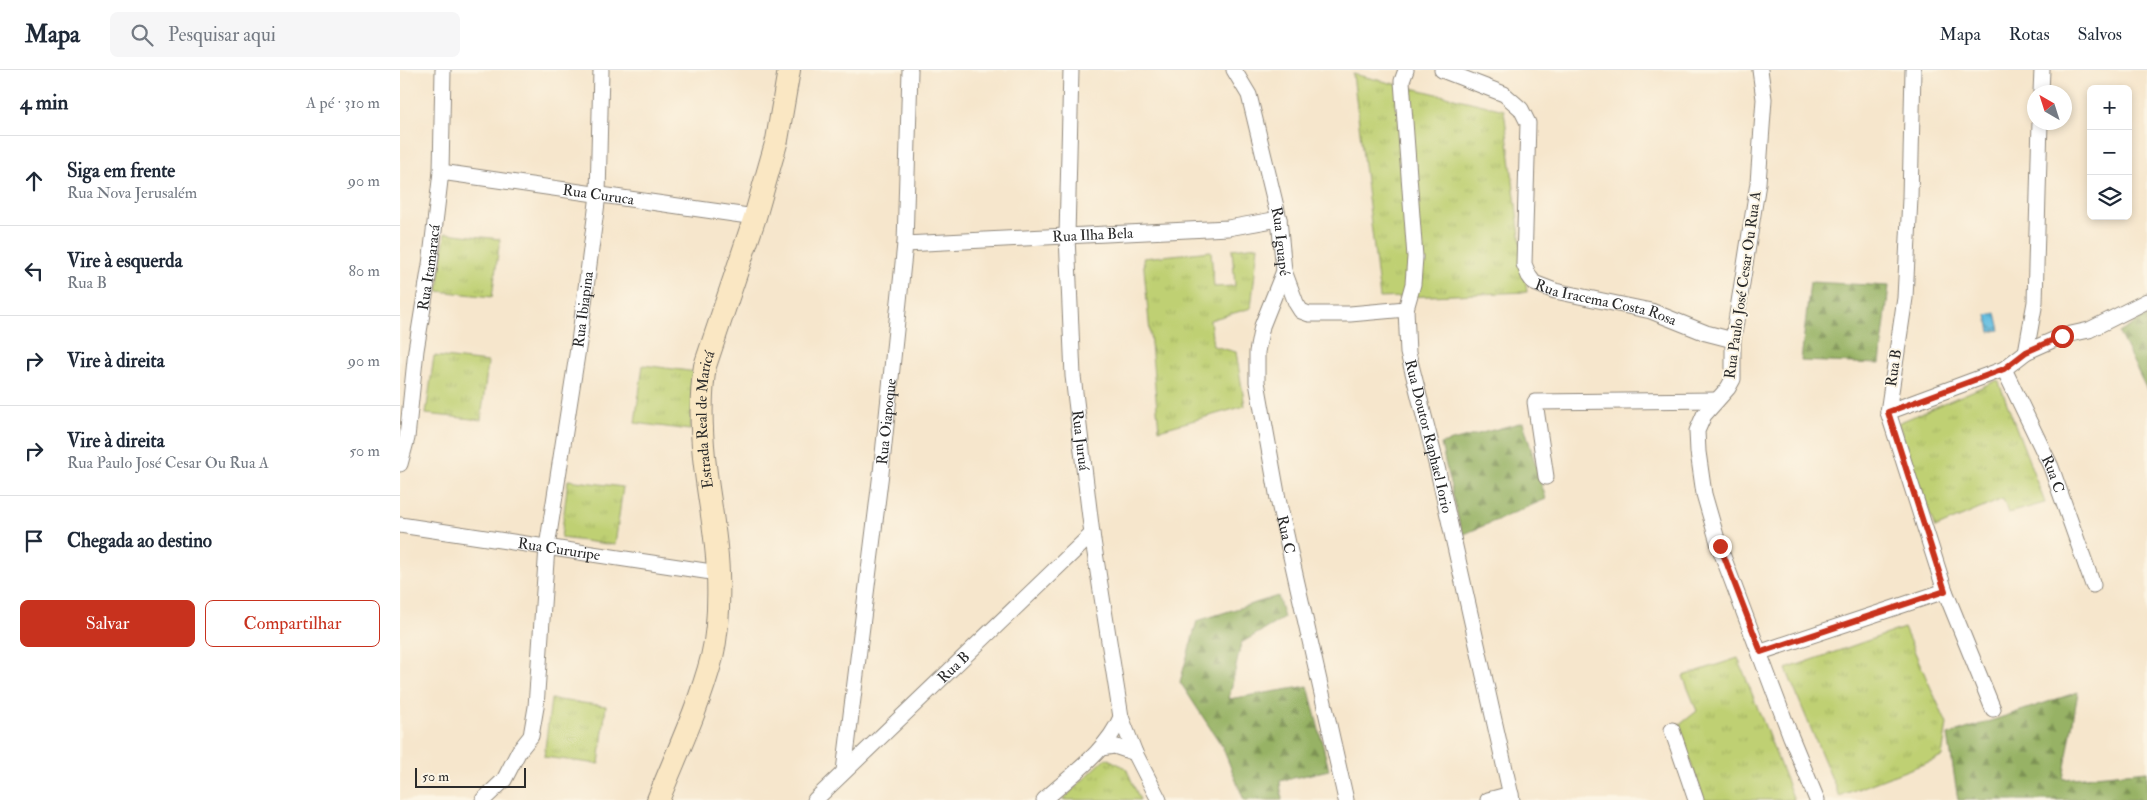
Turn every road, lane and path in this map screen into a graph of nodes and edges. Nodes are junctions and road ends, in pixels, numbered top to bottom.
1 (443, 70) edge
2 (601, 70) edge
3 (789, 70) edge
4 (910, 70) edge
5 (1071, 70) edge
6 (1234, 70) edge
7 (1406, 70) edge
8 (1442, 70) edge
9 (1760, 70) edge
10 (1913, 70) edge
11 (2042, 70) edge
12 (2041, 85) edge
13 (2040, 130) edge
14 (441, 172) junction
15 (598, 195) junction
16 (755, 217) junction
17 (1279, 219) junction
18 (1066, 236) junction
19 (905, 244) junction
20 (1284, 270) junction
21 (2147, 301) edge
22 (1406, 309) junction
23 (1734, 340) junction
24 (2026, 352) junction
25 (2004, 369) junction
26 (1717, 400) junction
27 (1888, 412) junction
28 (400, 464) edge
29 (1546, 477) dead end
30 (400, 525) edge
31 (1092, 534) junction
32 (547, 547) junction
33 (718, 573) junction
34 (2093, 584) dead end
35 (1945, 591) junction
36 (1761, 652) junction
37 (1993, 709) dead end
38 (1120, 717) junction
39 (1672, 730) dead end
40 (1101, 748) junction
41 (1135, 753) junction
42 (844, 771) junction
43 (1512, 797) edge
44 (483, 800) edge
45 (658, 800) edge
46 (815, 800) edge
47 (1044, 800) edge
48 (1159, 800) edge
49 (1346, 800) edge
50 (1488, 800) edge
51 (1696, 800) edge
52 (1817, 800) edge

1 - 14 street, Rua Itamaracá
2 - 15 street, Rua Ibiapina
3 - 16 main road, Estrada Real de Maricá
4 - 19 street, Rua Oiapoque
5 - 18 street, Rua Juruá
6 - 17 street, Rua Iguapé
7 - 22 street, Rua Doutor Raphael Iorio
8 - 23 street, Rua Iracema Costa Rosa
9 - 23 street, Rua Paulo José Cesar Ou Rua A
10 - 27 street, Rua B
11 - 12 street
13 - 24 street
14 - 15 street, Rua Curuca
14 - 28 street, Rua Itamaracá
15 - 16 street, Rua Curuca
15 - 32 street, Rua Ibiapina
16 - 33 main road, Estrada Real de Maricá
17 - 18 street, Rua Ilha Bela
17 - 20 street, Rua Iguapé
18 - 19 street, Rua Ilha Bela
18 - 31 street, Rua Juruá
19 - 42 street, Rua Oiapoque
20 - 22 street, Rua Iguapé
20 - 49 street, Rua C
21 - 24 street
22 - 43 street, Rua Doutor Raphael Iorio
23 - 26 street, Rua Paulo José Cesar Ou Rua A
24 - 25 street
25 - 27 street
25 - 34 street, Rua C
26 - 29 street
26 - 36 street, Rua Paulo José Cesar Ou Rua A
27 - 35 street, Rua B
30 - 32 street, Rua Cururipe
31 - 38 street, Rua Juruá
31 - 42 street, Rua B
32 - 33 street, Rua Cururipe
32 - 44 street, Rua Ibiapina
33 - 45 main road, Estrada Real de Maricá
35 - 36 street
35 - 37 street, Rua B
36 - 52 street, Rua Paulo José Cesar Ou Rua A
38 - 40 street
38 - 41 street, Rua Juruá
39 - 51 street
40 - 41 street
40 - 47 street
41 - 48 street, Rua Juruá
42 - 46 street, Rua B
43 - 50 street

